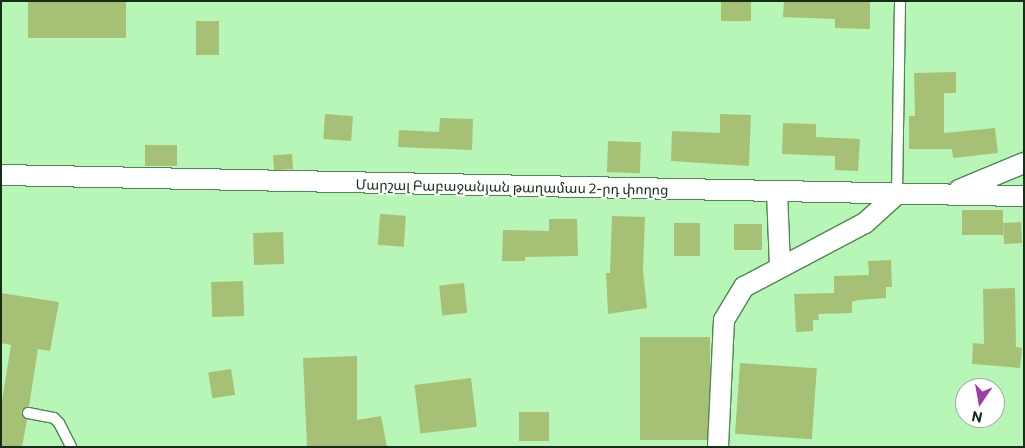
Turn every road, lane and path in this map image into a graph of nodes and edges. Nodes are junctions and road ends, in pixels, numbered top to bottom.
1 (900, 1) edge
2 (1024, 163) edge
3 (1, 175) edge
4 (777, 192) junction
5 (954, 193) junction
6 (897, 194) junction
7 (1024, 196) edge
8 (780, 267) junction
9 (28, 412) dead end
10 (70, 447) edge
11 (718, 447) edge

1 - 6 lane
2 - 5 street
3 - 4 street, Մարշալ Բաբաջանյան թաղամաս 2-րդ փողոց
4 - 6 street, Մարշալ Բաբաջանյան թաղամաս 2-րդ փողոց
4 - 8 street
5 - 6 street, Մարշալ Բաբաջանյան թաղամաս 2-րդ փողոց
5 - 7 street, Մարշալ Բաբաջանյան թաղամաս 2-րդ փողոց
6 - 8 street
8 - 11 street
9 - 10 lane

